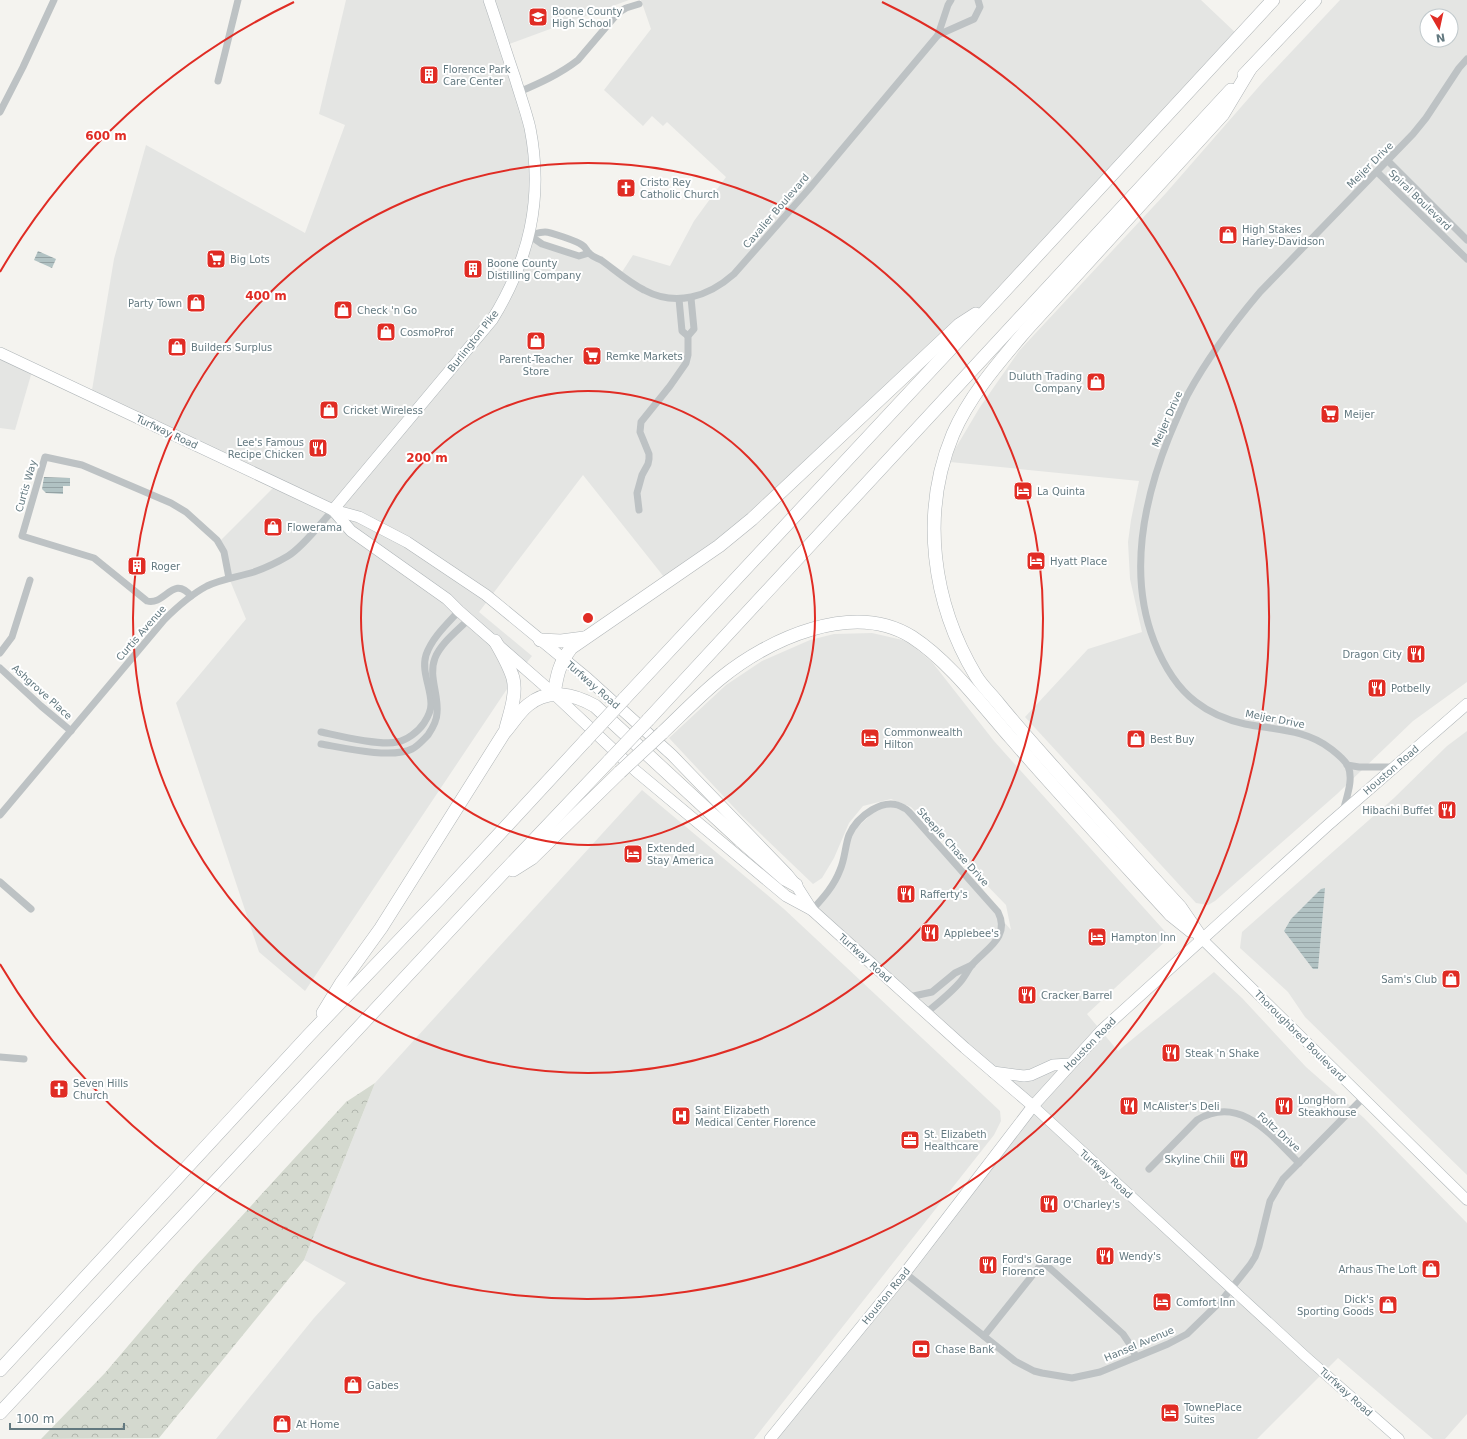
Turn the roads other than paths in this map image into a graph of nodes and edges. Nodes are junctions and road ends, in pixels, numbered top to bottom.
1 (54, 0) edge
2 (238, 0) edge
3 (489, 0) edge
4 (951, 0) edge
5 (978, 0) edge
6 (1273, 0) edge
7 (1315, 0) edge
8 (639, 4) dead end
9 (938, 35) junction
10 (1467, 59) edge
11 (1250, 69) junction
12 (218, 81) dead end
13 (519, 92) junction
14 (0, 112) edge
15 (1388, 161) junction
16 (1377, 172) junction
17 (529, 235) junction
18 (1467, 240) edge
19 (589, 253) junction
20 (1467, 259) edge
21 (691, 298) junction
22 (679, 299) junction
23 (996, 300) junction
24 (688, 336) junction
25 (0, 353) edge
26 (333, 510) junction
27 (639, 510) dead end
28 (229, 578) junction
29 (30, 580) dead end
30 (191, 596) junction
31 (459, 612) junction
32 (469, 619) junction
33 (585, 638) junction
34 (540, 640) junction
35 (495, 641) junction
36 (0, 653) edge
37 (563, 659) junction
38 (0, 668) edge
39 (554, 694) junction
40 (1467, 704) edge
41 (70, 731) junction
42 (321, 732) dead end
43 (504, 733) junction
44 (321, 744) dead end
45 (1347, 765) junction
46 (1394, 767) junction
47 (1342, 812) junction
48 (0, 815) edge
49 (498, 879) junction
50 (0, 882) edge
51 (796, 885) junction
52 (31, 909) dead end
53 (812, 910) junction
54 (1202, 939) junction
55 (972, 965) junction
56 (909, 997) junction
57 (926, 1012) junction
58 (309, 1035) junction
59 (0, 1057) edge
60 (24, 1060) dead end
61 (1070, 1064) junction
62 (992, 1072) junction
63 (1363, 1098) junction
64 (1033, 1106) junction
65 (1299, 1163) junction
66 (1149, 1169) dead end
67 (1467, 1200) edge
68 (905, 1273) junction
69 (1232, 1288) junction
70 (984, 1336) junction
71 (1136, 1357) junction
72 (0, 1370) edge
73 (0, 1413) edge
74 (770, 1439) edge
75 (1400, 1439) edge

1 - 14 street
2 - 12 street
3 - 13 main road, Burlington Pike
4 - 9 street, Cavalier Boulevard
5 - 9 street, Cavalier Boulevard
6 - 23 highway
7 - 11 highway
8 - 13 street
9 - 21 street, Cavalier Boulevard
10 - 15 street, Meijer Drive
11 - 49 highway, bridge
11 - 54 highway
13 - 17 main road, Burlington Pike
15 - 16 street, Meijer Drive
15 - 18 street, Spiral Boulevard
16 - 20 street, Spiral Boulevard
16 - 45 street, Meijer Drive
17 - 19 street
17 - 19 street, Cavalier Boulevard
17 - 26 main road, Burlington Pike
19 - 22 street, Cavalier Boulevard
21 - 22 street, Cavalier Boulevard
21 - 24 street
22 - 24 street
23 - 33 highway
23 - 58 highway, bridge
24 - 27 street
25 - 26 main road, Turfway Road
26 - 28 street, Curtis Avenue
26 - 31 main road, Turfway Road
26 - 34 main road, Turfway Road
28 - 30 street, Curtis Avenue
28 - 30 street, Curtis Way
29 - 36 street
30 - 41 street, Curtis Avenue
31 - 32 main road, Turfway Road
31 - 42 street
32 - 35 main road, Turfway Road
32 - 44 street
33 - 34 highway
33 - 37 highway
34 - 37 main road, Turfway Road
35 - 39 main road, Turfway Road
35 - 43 highway
37 - 39 highway
37 - 51 main road, Turfway Road
38 - 41 street, Ashgrove Place
39 - 43 highway
39 - 51 highway
39 - 53 main road, Turfway Road
40 - 46 main road, Houston Road
41 - 48 street, Curtis Avenue
43 - 58 highway
45 - 46 street
45 - 47 street
46 - 47 main road, Houston Road
47 - 54 main road, Houston Road
49 - 54 highway, bridge
49 - 73 highway
50 - 52 street
51 - 53 main road, Turfway Road
53 - 55 street, Steeple Chase Drive
53 - 56 main road, Turfway Road
54 - 61 main road, Houston Road
54 - 63 main road, Thoroughbred Boulevard
55 - 56 street, Steeple Chase Drive
55 - 57 street, Steeple Chase Drive
56 - 57 main road, Turfway Road
57 - 62 main road, Turfway Road
58 - 72 highway
59 - 60 street
61 - 62 main road
61 - 64 main road, Houston Road
62 - 64 main road, Turfway Road
63 - 65 street, Hansel Avenue
63 - 67 main road, Thoroughbred Boulevard
64 - 68 main road, Houston Road
64 - 69 main road, Turfway Road
65 - 66 street, Foltz Drive
65 - 69 street, Hansel Avenue
68 - 70 street, Hansel Avenue
68 - 74 main road, Houston Road
69 - 71 street, Hansel Avenue
69 - 75 main road, Turfway Road
70 - 71 street, Hansel Avenue
70 - 71 street

